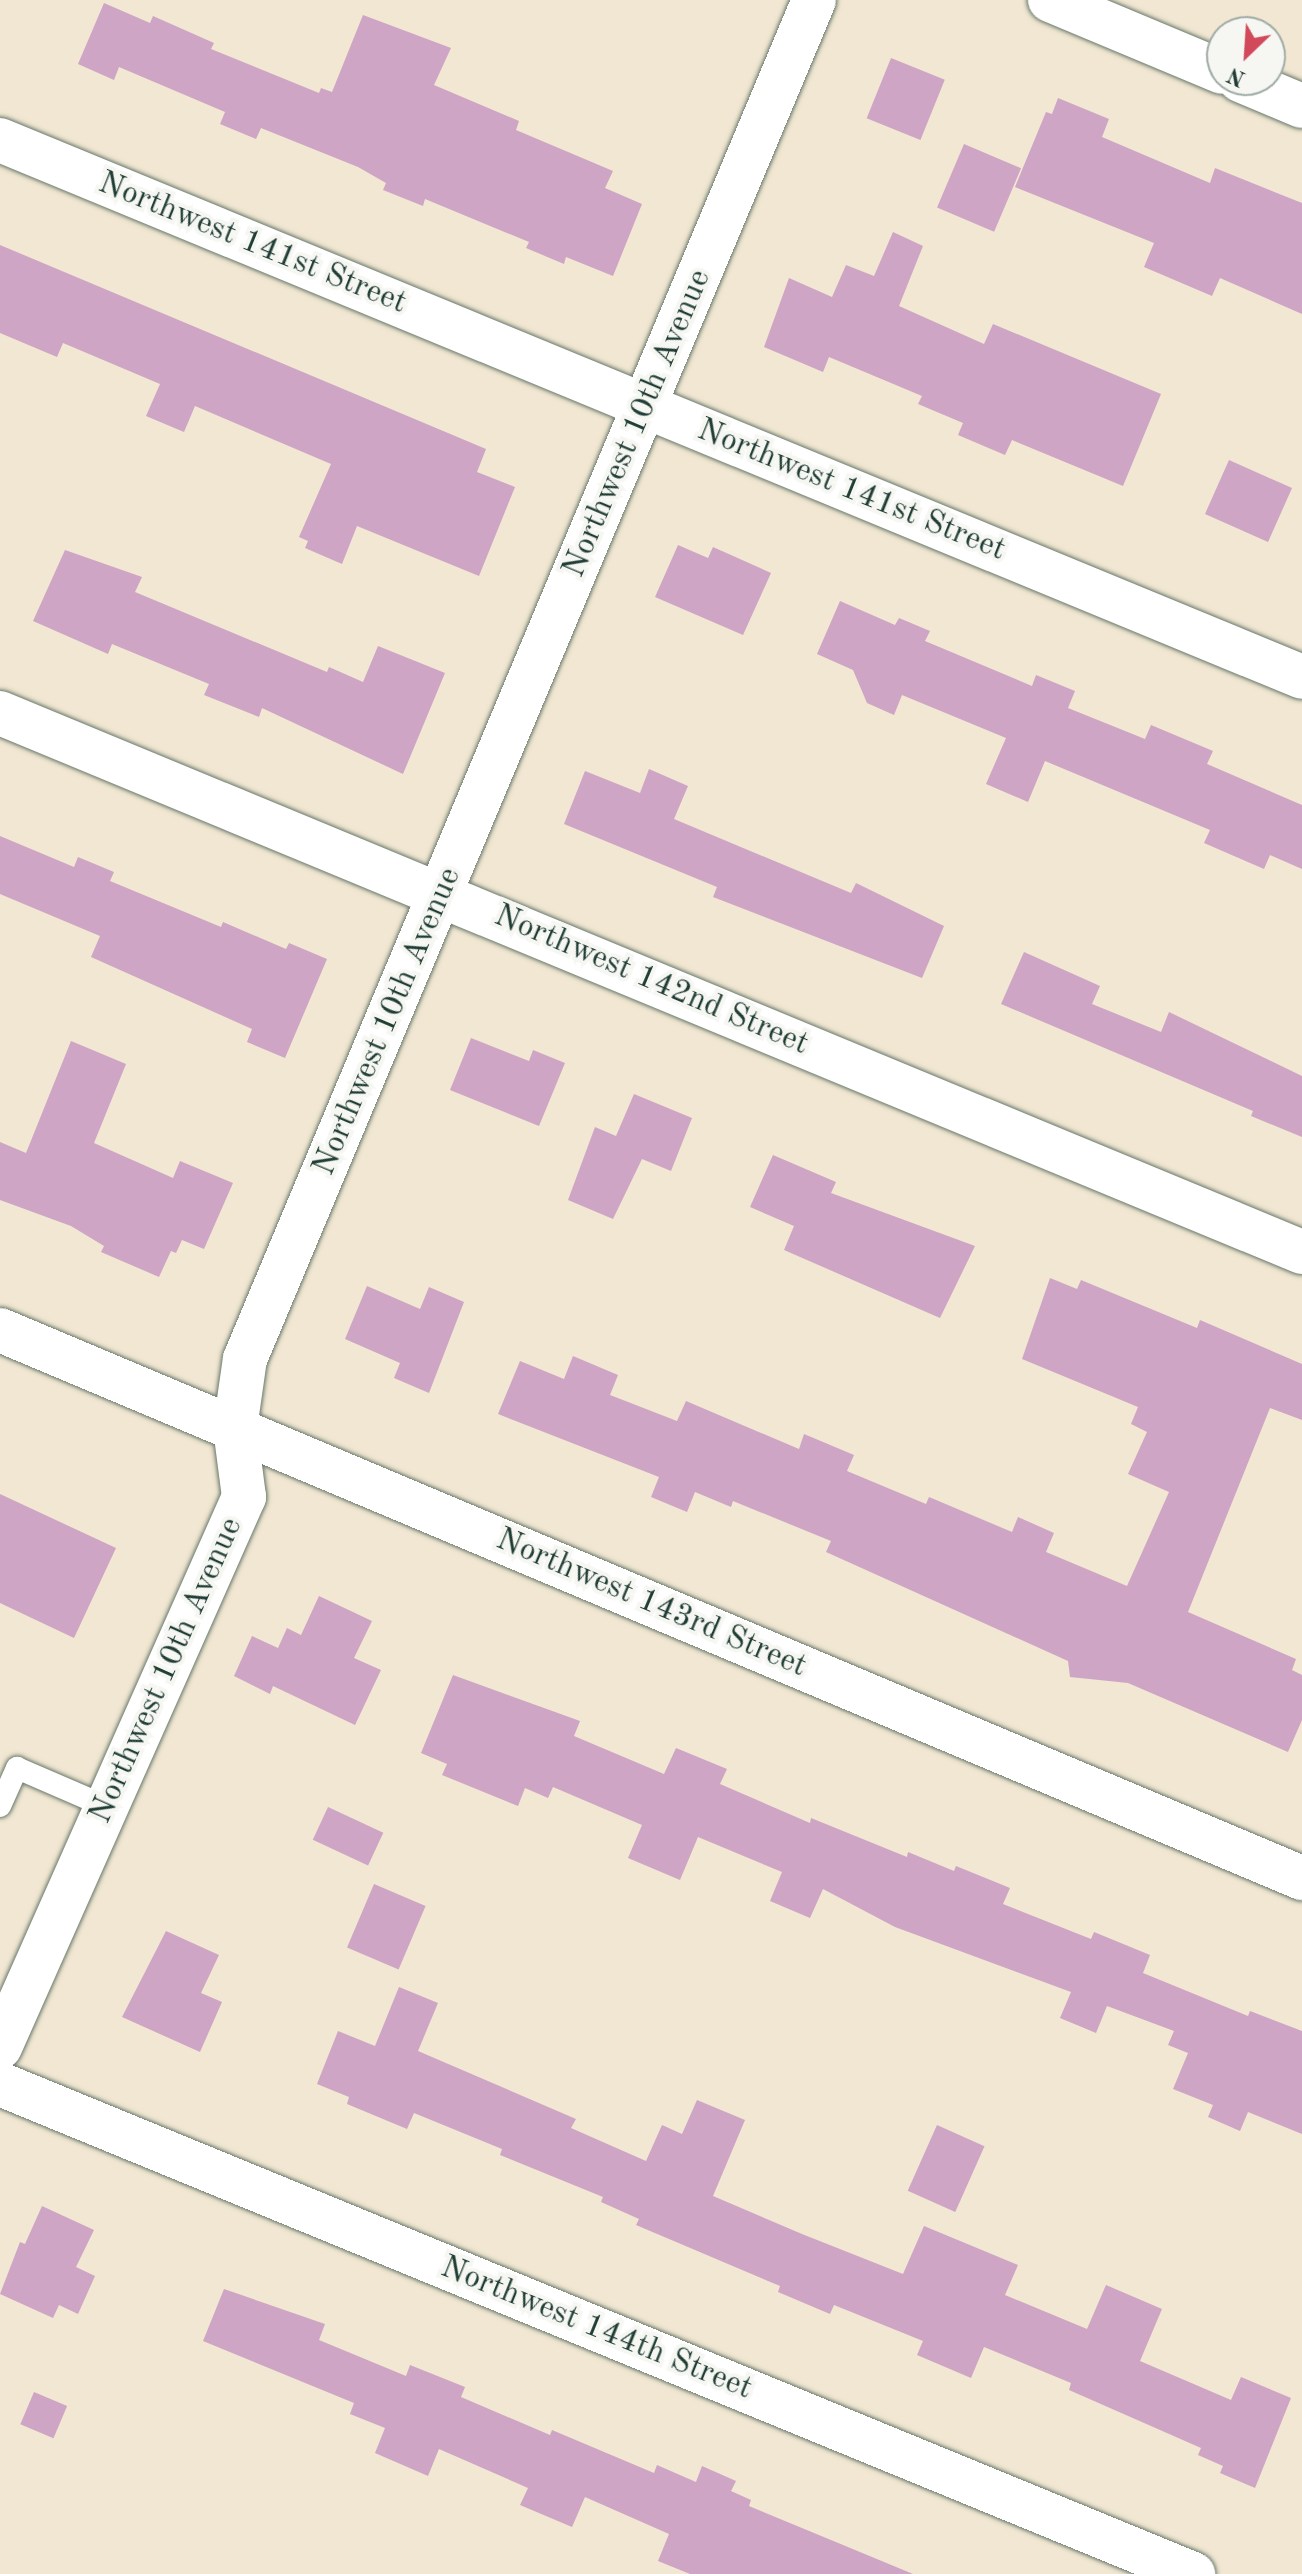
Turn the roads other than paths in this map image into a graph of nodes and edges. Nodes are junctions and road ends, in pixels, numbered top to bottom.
1 (814, 0) edge
2 (1050, 0) edge
3 (1206, 65) edge
4 (1278, 96) edge
5 (1302, 106) edge
6 (0, 140) edge
7 (645, 407) junction
8 (1302, 677) edge
9 (0, 713) edge
10 (442, 895) junction
11 (1302, 1252) edge
12 (0, 1330) edge
13 (235, 1428) junction
14 (0, 1806) edge
15 (107, 1807) junction
16 (1302, 1878) edge
17 (0, 2047) edge
18 (0, 2084) edge
19 (1193, 2574) edge

1 - 7 street, Northwest 10th Avenue
2 - 3 street
4 - 5 street
6 - 7 street, Northwest 141st Street
7 - 8 street, Northwest 141st Street
7 - 10 street, Northwest 10th Avenue
9 - 10 street, Northwest 142nd Street
10 - 11 street, Northwest 142nd Street
10 - 13 street, Northwest 10th Avenue
12 - 13 street, Northwest 143rd Street
13 - 15 street, Northwest 10th Avenue
13 - 16 street, Northwest 143rd Street
14 - 15 lane
15 - 17 street, Northwest 10th Avenue
18 - 19 street, Northwest 144th Street

